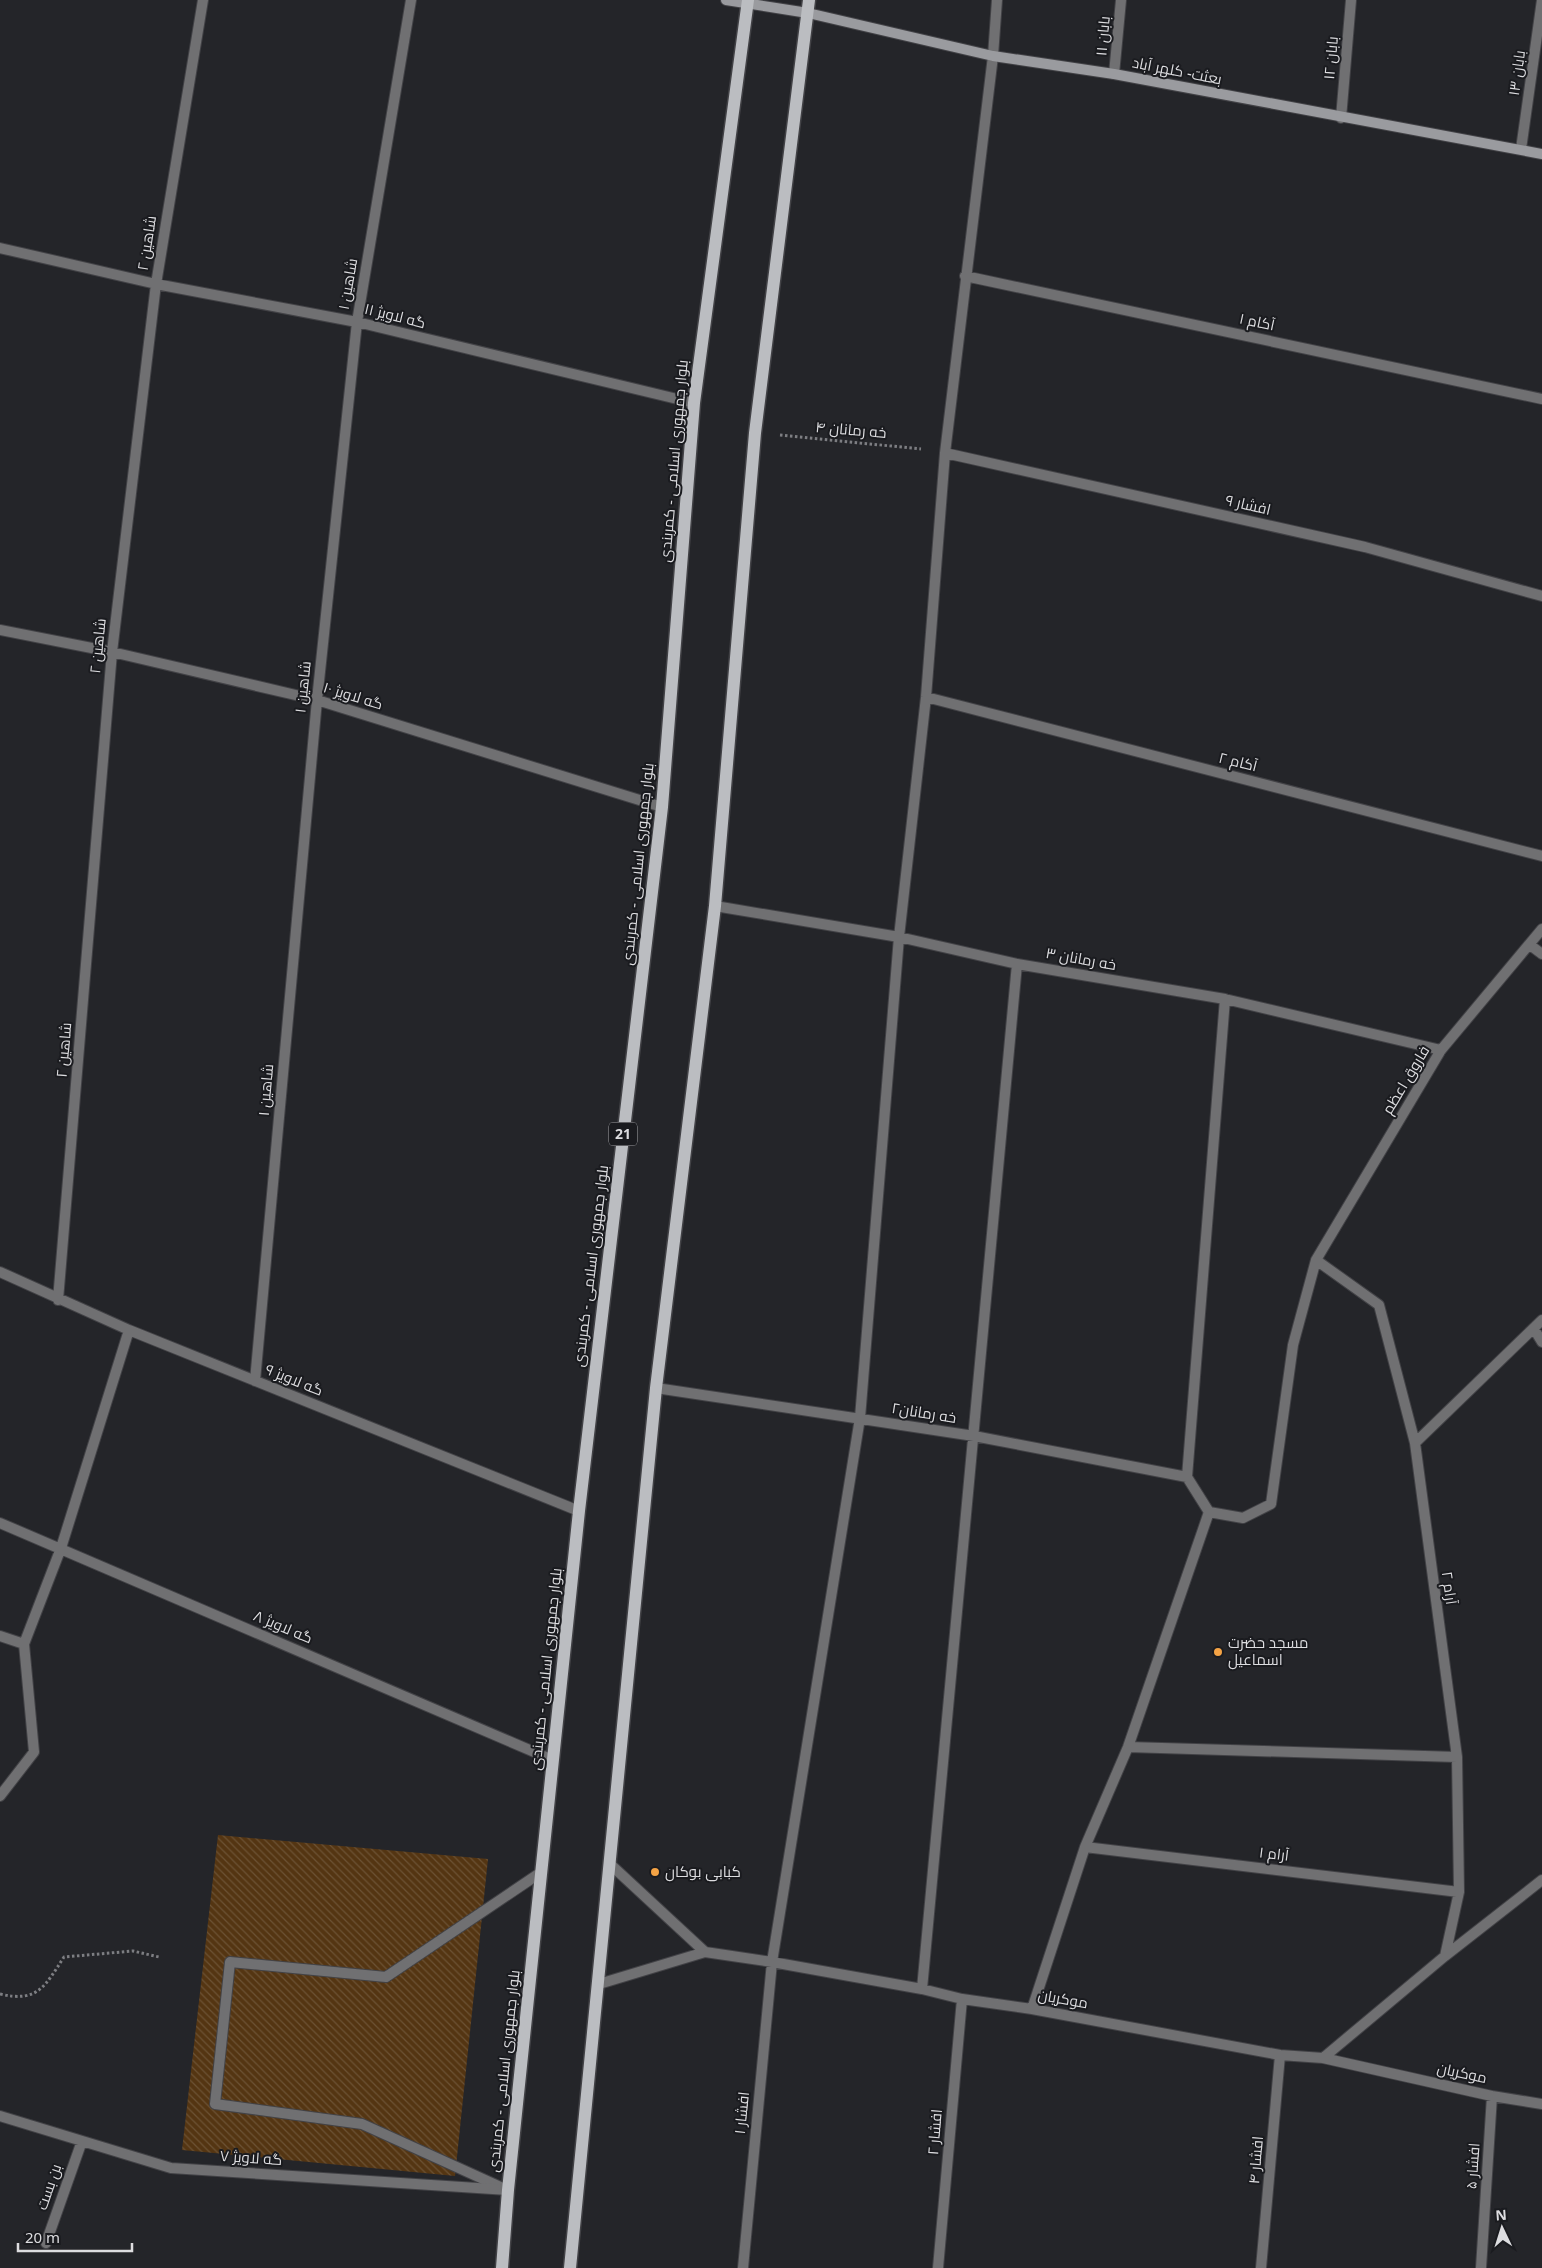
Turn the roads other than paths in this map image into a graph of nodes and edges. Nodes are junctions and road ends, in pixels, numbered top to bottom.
1 (203, 0) edge
2 (412, 0) edge
3 (726, 0) edge
4 (997, 0) edge
5 (1121, 0) edge
6 (1351, 0) edge
7 (1542, 0) edge
8 (748, 2) edge
9 (809, 6) edge
10 (993, 56) junction
11 (1114, 74) junction
12 (1342, 118) junction
13 (1522, 149) junction
14 (1542, 154) edge
15 (0, 248) edge
16 (965, 276) junction
17 (156, 284) junction
18 (357, 322) junction
19 (1542, 399) edge
20 (694, 403) junction
21 (945, 452) junction
22 (1542, 596) edge
23 (0, 630) edge
24 (112, 652) junction
25 (926, 698) junction
26 (317, 700) junction
27 (662, 807) junction
28 (1542, 856) edge
29 (715, 906) junction
30 (1542, 929) edge
31 (899, 937) junction
32 (1530, 945) junction
33 (1542, 954) edge
34 (1017, 964) junction
35 (1225, 999) junction
36 (1441, 1050) junction
37 (1316, 1260) junction
38 (0, 1272) edge
39 (58, 1300) junction
40 (1542, 1320) edge
41 (1534, 1328) junction
42 (129, 1330) junction
43 (1542, 1342) edge
44 (255, 1381) junction
45 (656, 1388) junction
46 (860, 1418) junction
47 (974, 1436) junction
48 (1415, 1443) junction
49 (1186, 1478) junction
50 (579, 1511) junction
51 (1209, 1512) junction
52 (0, 1523) edge
53 (62, 1548) junction
54 (0, 1636) edge
55 (24, 1644) junction
56 (1128, 1747) junction
57 (1457, 1757) junction
58 (553, 1760) junction
59 (0, 1796) edge
60 (1085, 1846) junction
61 (610, 1864) junction
62 (540, 1873) junction
63 (1542, 1880) edge
64 (1459, 1892) junction
65 (705, 1952) junction
66 (1445, 1956) junction
67 (772, 1962) junction
68 (598, 1984) junction
69 (922, 1989) junction
70 (962, 1999) junction
71 (1032, 2009) junction
72 (1280, 2055) junction
73 (1323, 2058) junction
74 (1492, 2096) junction
75 (1542, 2104) edge
76 (0, 2116) edge
77 (82, 2141) junction
78 (508, 2190) junction
79 (46, 2243) dead end
80 (502, 2268) edge
81 (570, 2268) edge
82 (742, 2268) edge
83 (938, 2268) edge
84 (1261, 2268) edge
85 (1481, 2268) edge

1 - 17 street, شاهین ۲
2 - 18 street, شاهین ۱
3 - 8 main road, بعثت- کلهر آباد
4 - 10 street, افشار ۱
5 - 11 street, بابان ۱۱
6 - 12 street, بابان ۱۲
7 - 13 street, بابان ۱۳
8 - 9 main road, بعثت- کلهر آباد
8 - 20 main road, بلوار جمهوری اسلامی - کمربندی / 21
9 - 10 main road, بعثت- کلهر آباد
9 - 29 main road
10 - 11 main road, بعثت- کلهر آباد
10 - 16 street, افشار ۱
11 - 12 main road, بعثت- کلهر آباد
12 - 13 main road, بعثت- کلهر آباد
13 - 14 main road, بعثت- کلهر آباد
15 - 17 street, گه لاویژ ۱۱
16 - 19 street, آکام ۱
16 - 21 street, افشار ۱
17 - 18 street, گه لاویژ ۱۱
17 - 24 street, شاهین ۲
18 - 20 street, گه لاویژ ۱۱
18 - 26 street, شاهین ۱
20 - 27 main road, بلوار جمهوری اسلامی - کمربندی / 21
21 - 22 street, افشار ۹
21 - 25 street, افشار ۱
23 - 24 street, گه لاویژ ۱۰
24 - 26 street, گه لاویژ ۱۰
24 - 39 street, شاهین ۲
25 - 28 street, آکام ۲
25 - 31 street, افشار ۱
26 - 27 street, گه لاویژ ۱۰
26 - 44 street, شاهین ۱
27 - 50 main road, بلوار جمهوری اسلامی - کمربندی / 21
29 - 31 street, خه رمانان ۳
29 - 45 main road
30 - 32 street, فاروق اعظم
31 - 34 street, خه رمانان ۳
31 - 46 street, افشار ۱
32 - 33 street
32 - 36 street, فاروق اعظم
34 - 35 street, خه رمانان ۳
34 - 47 street
35 - 36 street, خه رمانان ۳
35 - 49 street
36 - 37 street, فاروق اعظم
37 - 48 street, آرام ۲
37 - 51 street, فاروق اعظم
38 - 39 street, گه لاویژ ۹
39 - 42 street, گه لاویژ ۹
40 - 41 street
41 - 43 street
41 - 48 street
42 - 44 street, گه لاویژ ۹
42 - 53 street
44 - 50 street, گه لاویژ ۹
45 - 46 street, خه رمانان۲
45 - 61 main road
46 - 47 street, خه رمانان۲
46 - 67 street, افشار ۱
47 - 49 street, خه رمانان۲
47 - 69 street
48 - 57 street, آرام ۲
49 - 51 street
50 - 58 main road, بلوار جمهوری اسلامی - کمربندی / 21
51 - 56 street
52 - 53 street, گه لاویژ ۸
53 - 55 street
53 - 58 street, گه لاویژ ۸
54 - 55 street
55 - 59 street
56 - 57 street
56 - 60 street
57 - 64 street, آرام ۲
58 - 62 main road, بلوار جمهوری اسلامی - کمربندی / 21
60 - 64 street, آرام ۱
60 - 71 street
61 - 65 street
61 - 68 main road
62 - 78 main road, بلوار جمهوری اسلامی - کمربندی / 21
62 - 78 street
63 - 66 street
64 - 66 street, آرام ۲
65 - 67 street, موکریان
65 - 68 street
66 - 73 street
67 - 69 street, موکریان
67 - 82 street, افشار ۱
68 - 81 main road
69 - 70 street, موکریان
70 - 71 street, موکریان
70 - 83 street, افشار ۲
71 - 72 street, موکریان
72 - 73 street, موکریان
72 - 84 street, افشار ۴
73 - 74 street, موکریان
74 - 75 street, موکریان
74 - 85 street, افشار ۵
76 - 77 street, گه لاویژ ۷
77 - 78 street, گه لاویژ ۷
77 - 79 street, بن بست
78 - 80 main road, بلوار جمهوری اسلامی - کمربندی / 21

